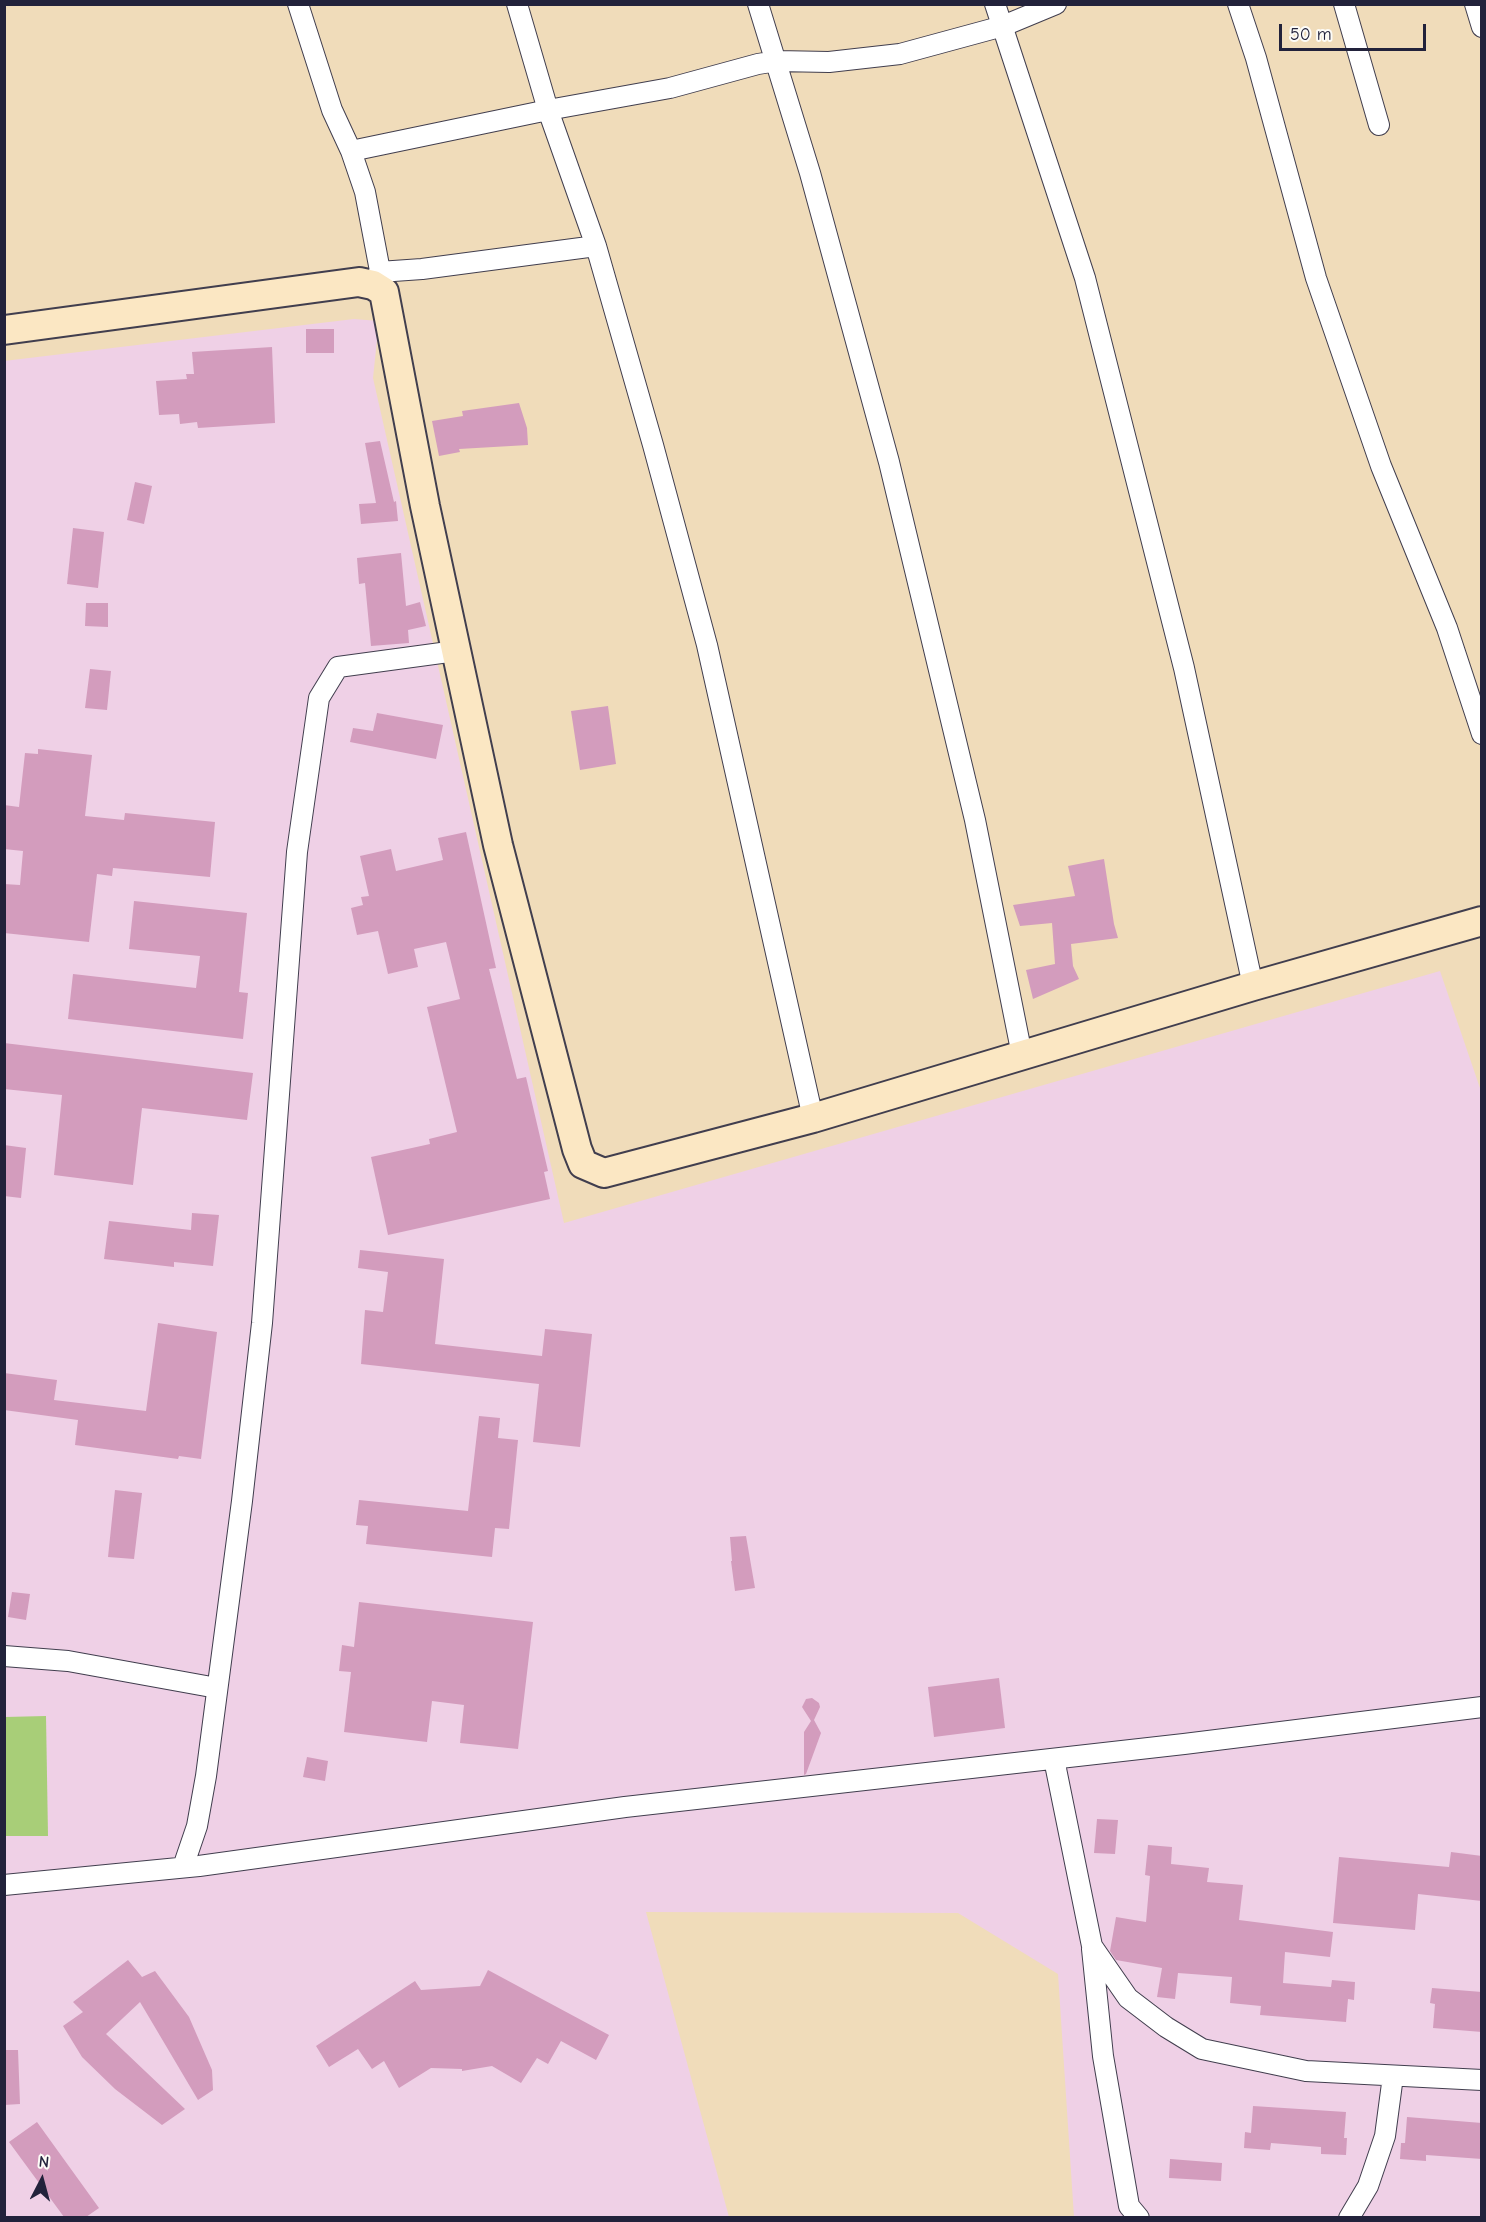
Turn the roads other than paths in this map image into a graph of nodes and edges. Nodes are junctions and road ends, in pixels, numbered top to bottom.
1 (298, 4) edge
2 (517, 4) edge
3 (758, 4) edge
4 (995, 4) edge
5 (1056, 4) edge
6 (1238, 4) edge
7 (1344, 4) edge
8 (1475, 4) edge
9 (1003, 26) junction
10 (1482, 27) edge
11 (777, 62) junction
12 (548, 110) junction
13 (1379, 125) dead end
14 (351, 151) junction
15 (596, 246) junction
16 (381, 282) junction
17 (4, 330) edge
18 (456, 651) junction
19 (1482, 734) edge
20 (1482, 921) edge
21 (1253, 986) junction
22 (1022, 1055) junction
23 (813, 1118) junction
24 (4, 1656) edge
25 (217, 1688) junction
26 (1482, 1707) edge
27 (1054, 1759) junction
28 (183, 1867) junction
29 (4, 1885) edge
30 (1092, 1946) junction
31 (1393, 2076) junction
32 (1482, 2080) edge
33 (1139, 2217) edge
34 (1349, 2217) edge

1 - 14 street
2 - 12 street
3 - 11 street
4 - 9 street
5 - 9 street
6 - 19 street
7 - 13 street
8 - 10 street
9 - 11 street
9 - 21 street
11 - 12 street
11 - 22 street
12 - 14 street
12 - 15 street
14 - 16 street
15 - 16 street
15 - 23 street
16 - 17 main road
16 - 18 main road
18 - 23 main road
18 - 25 street
20 - 21 main road
21 - 22 main road
22 - 23 main road
24 - 25 street
25 - 28 street
26 - 27 street
27 - 28 street
27 - 30 street
28 - 29 street
30 - 31 street
30 - 33 street
31 - 32 street
31 - 34 street

